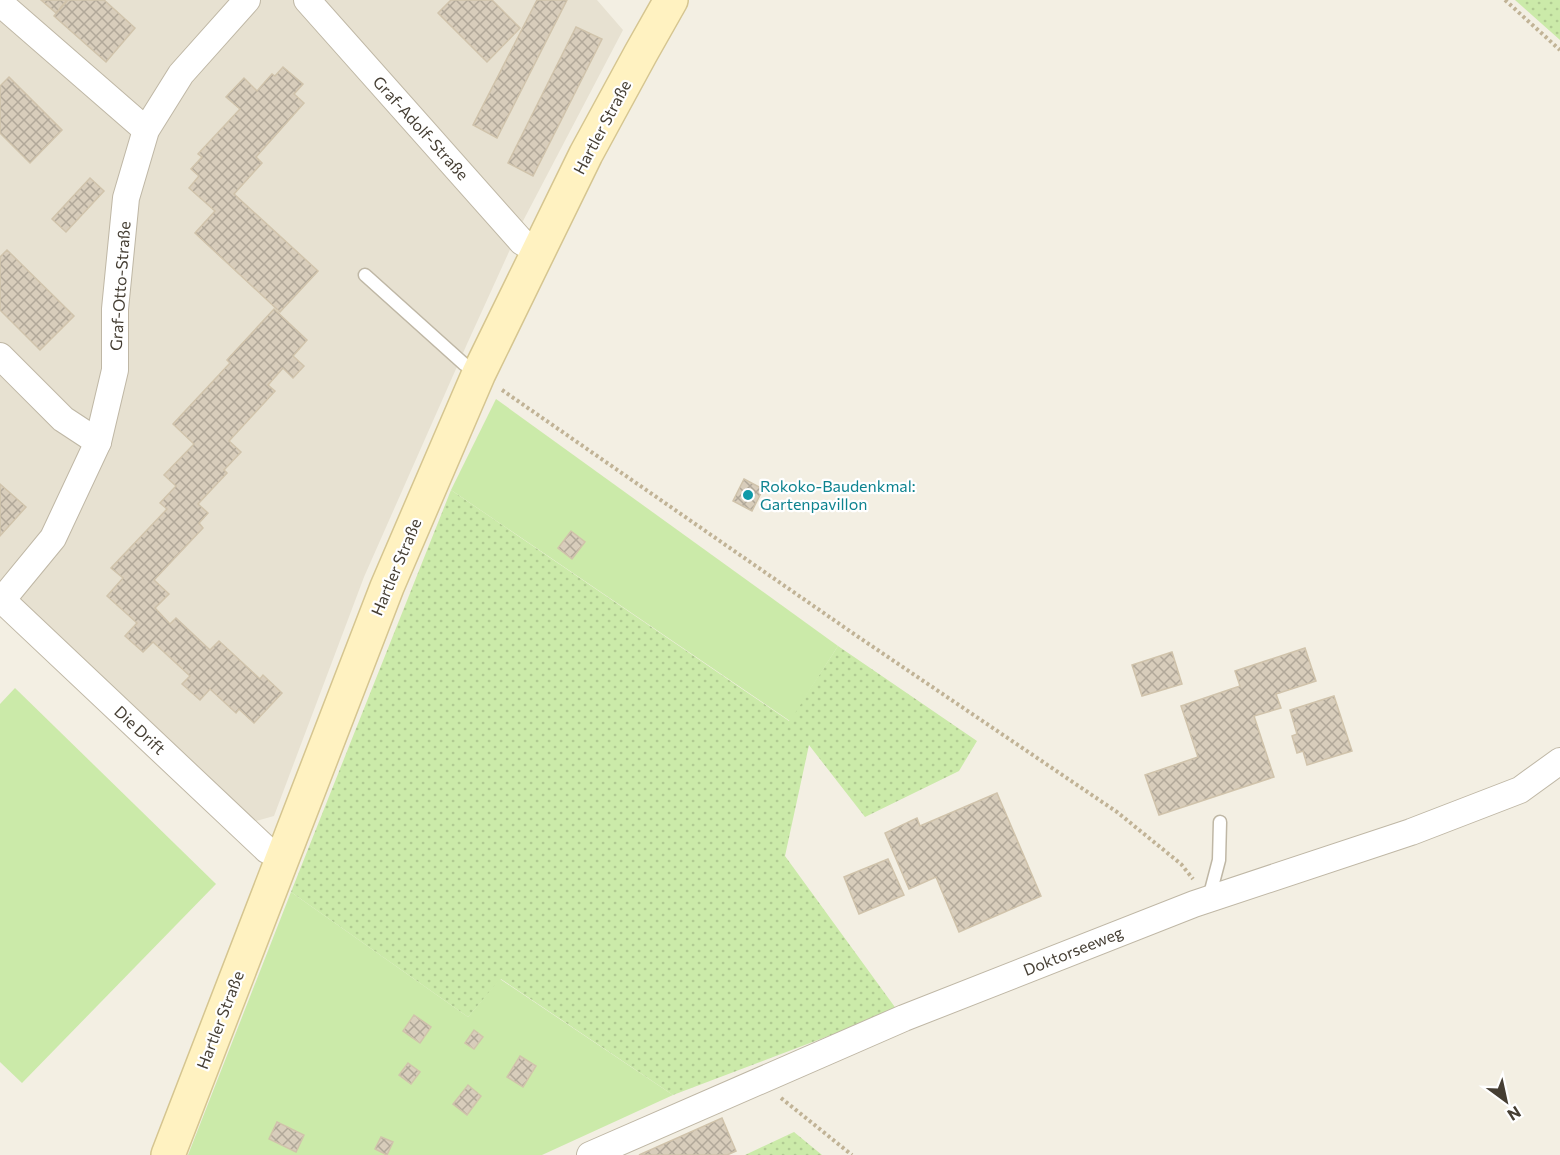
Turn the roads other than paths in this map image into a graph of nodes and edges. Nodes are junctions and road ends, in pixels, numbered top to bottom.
1 (247, 0) edge
2 (307, 0) edge
3 (671, 0) edge
4 (0, 3) edge
5 (146, 130) junction
6 (539, 251) junction
7 (365, 275) dead end
8 (0, 356) edge
9 (479, 373) junction
10 (98, 442) junction
11 (1, 599) edge
12 (1560, 761) edge
13 (1220, 822) dead end
14 (282, 857) junction
15 (1209, 898) junction
16 (168, 1155) edge
17 (590, 1155) edge

1 - 5 street, Graf-Otto-Straße
2 - 6 street, Graf-Adolf-Straße
3 - 6 main road, Hartler Straße
4 - 5 street
5 - 10 street, Graf-Otto-Straße
6 - 9 main road, Hartler Straße
7 - 9 lane
8 - 10 street
9 - 14 main road, Hartler Straße
10 - 11 street, Graf-Otto-Straße
11 - 14 street, Die Drift
12 - 15 street, Doktorseeweg
13 - 15 lane
14 - 16 main road, Hartler Straße
15 - 17 street, Doktorseeweg

